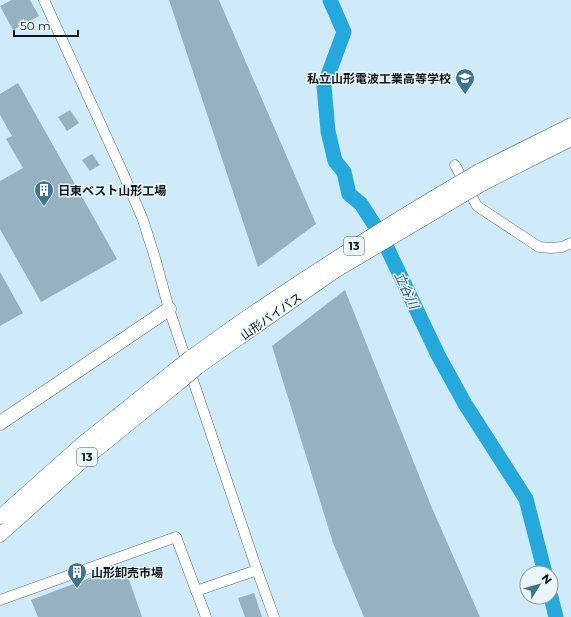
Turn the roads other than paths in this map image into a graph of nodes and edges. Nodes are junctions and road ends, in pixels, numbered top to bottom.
1 (44, 0) edge
2 (571, 125) edge
3 (571, 139) edge
4 (455, 166) dead end
5 (481, 178) junction
6 (571, 243) edge
7 (169, 309) junction
8 (175, 377) junction
9 (0, 423) edge
10 (18, 501) junction
11 (0, 511) edge
12 (0, 517) edge
13 (0, 535) edge
14 (257, 570) junction
15 (196, 591) junction
16 (0, 600) edge
17 (206, 617) edge
18 (274, 617) edge

1 - 7 street
2 - 5 highway, 山形バイパス / 13
3 - 5 highway, 山形バイパス / 13
4 - 6 street
5 - 8 highway, 山形バイパス / 13, bridge
7 - 9 highway
7 - 14 street
8 - 10 highway, 山形バイパス / 13
8 - 13 highway, 山形バイパス / 13
10 - 11 highway
10 - 12 highway, 山形バイパス / 13
14 - 15 street
14 - 18 street
15 - 16 street
15 - 17 street

